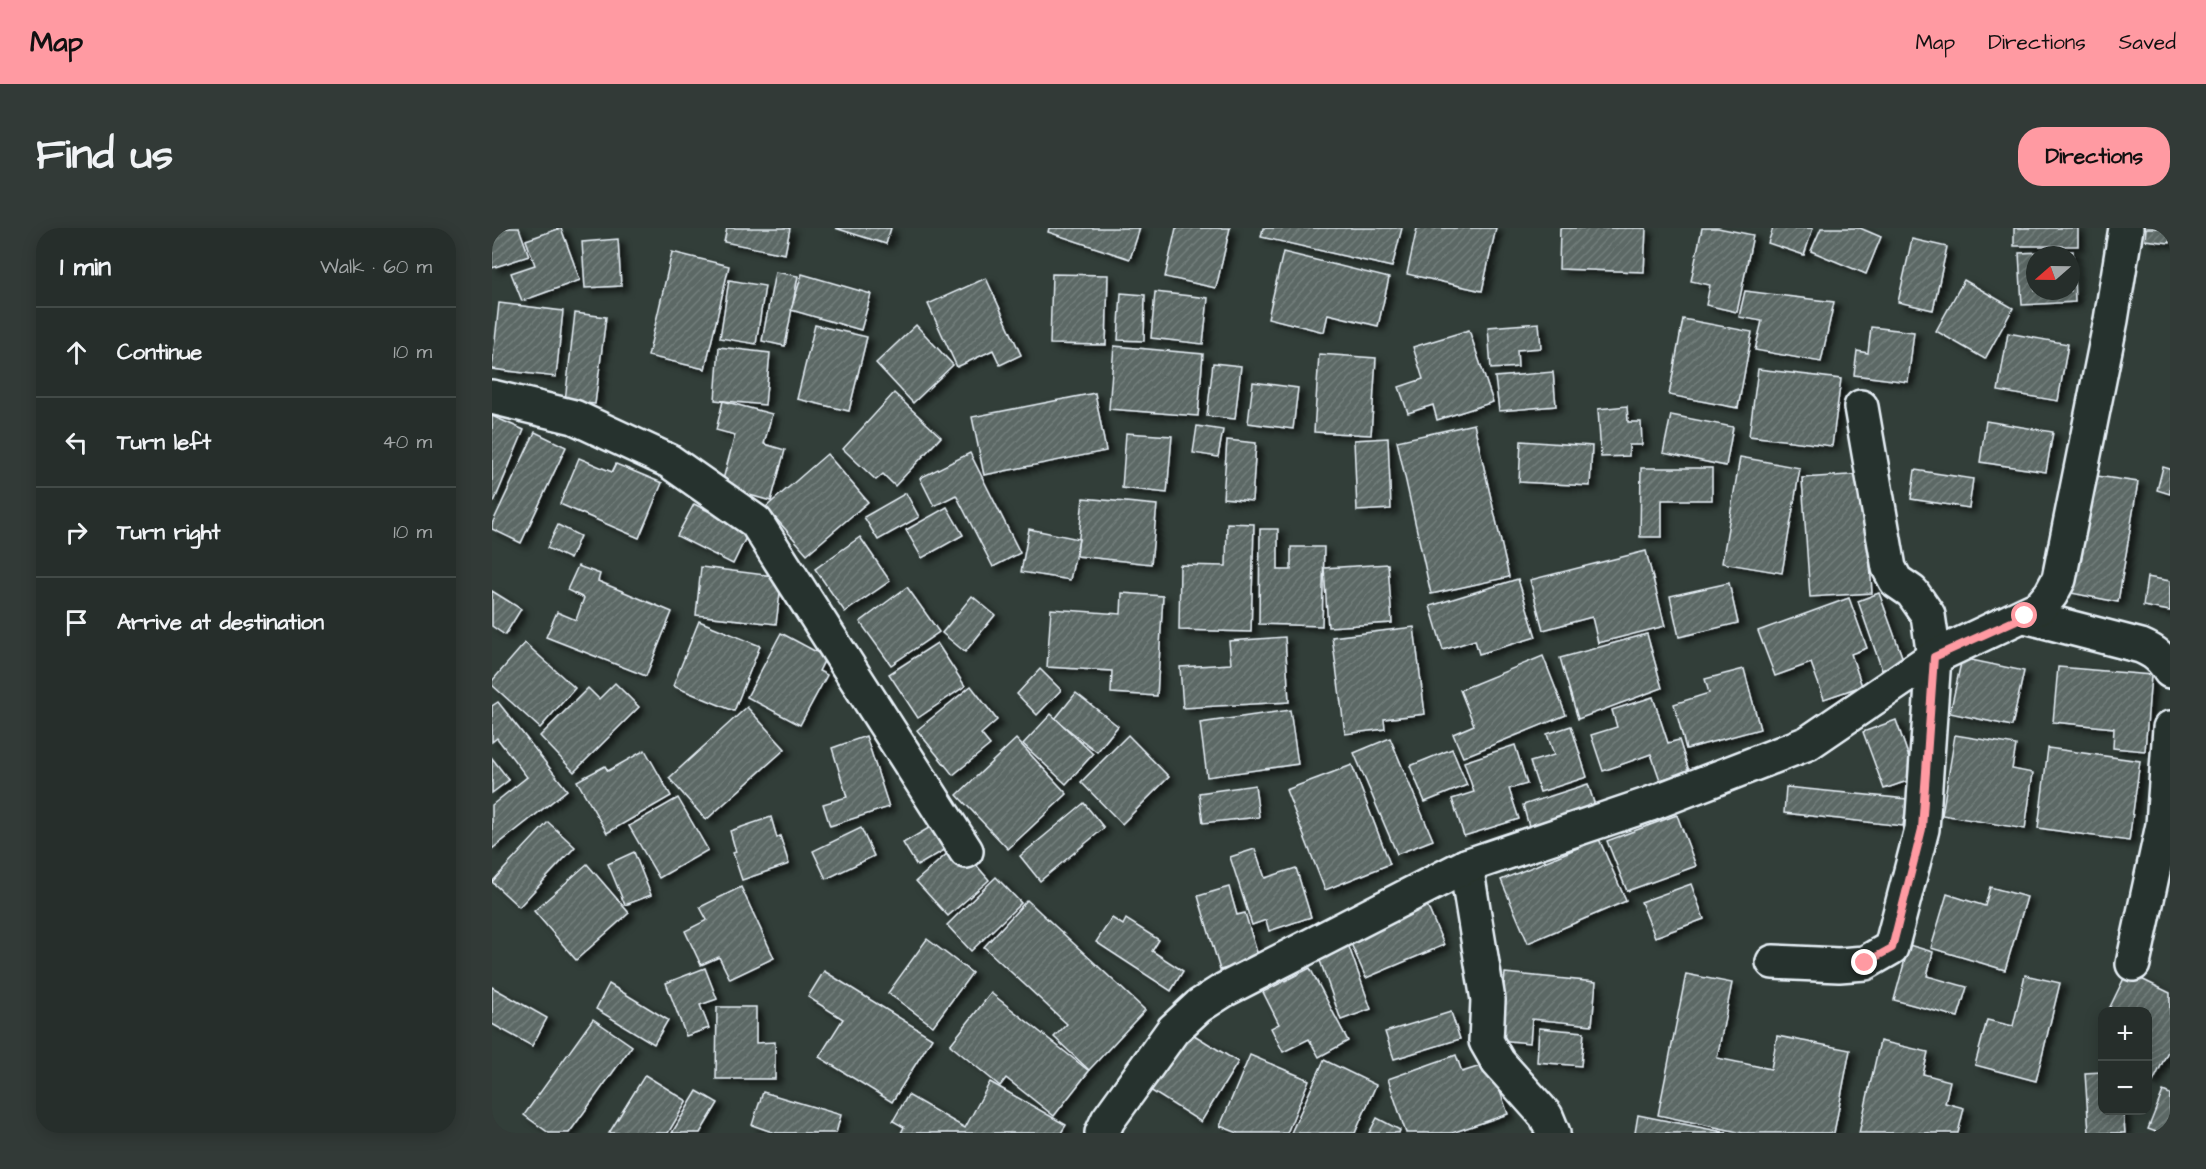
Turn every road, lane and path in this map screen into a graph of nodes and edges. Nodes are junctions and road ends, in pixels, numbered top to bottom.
1 (2126, 228) edge
2 (492, 397) edge
3 (1861, 407) dead end
4 (2025, 616) junction
5 (1934, 657) junction
6 (2170, 671) edge
7 (2170, 728) edge
8 (966, 851) dead end
9 (1466, 866) junction
10 (1773, 962) dead end
11 (2133, 964) dead end
12 (1102, 1133) edge
13 (1553, 1133) edge

1 - 4 street
2 - 8 street
3 - 5 street
4 - 5 street
4 - 6 street
5 - 9 street
5 - 10 street
7 - 11 street
9 - 12 street
9 - 13 street

